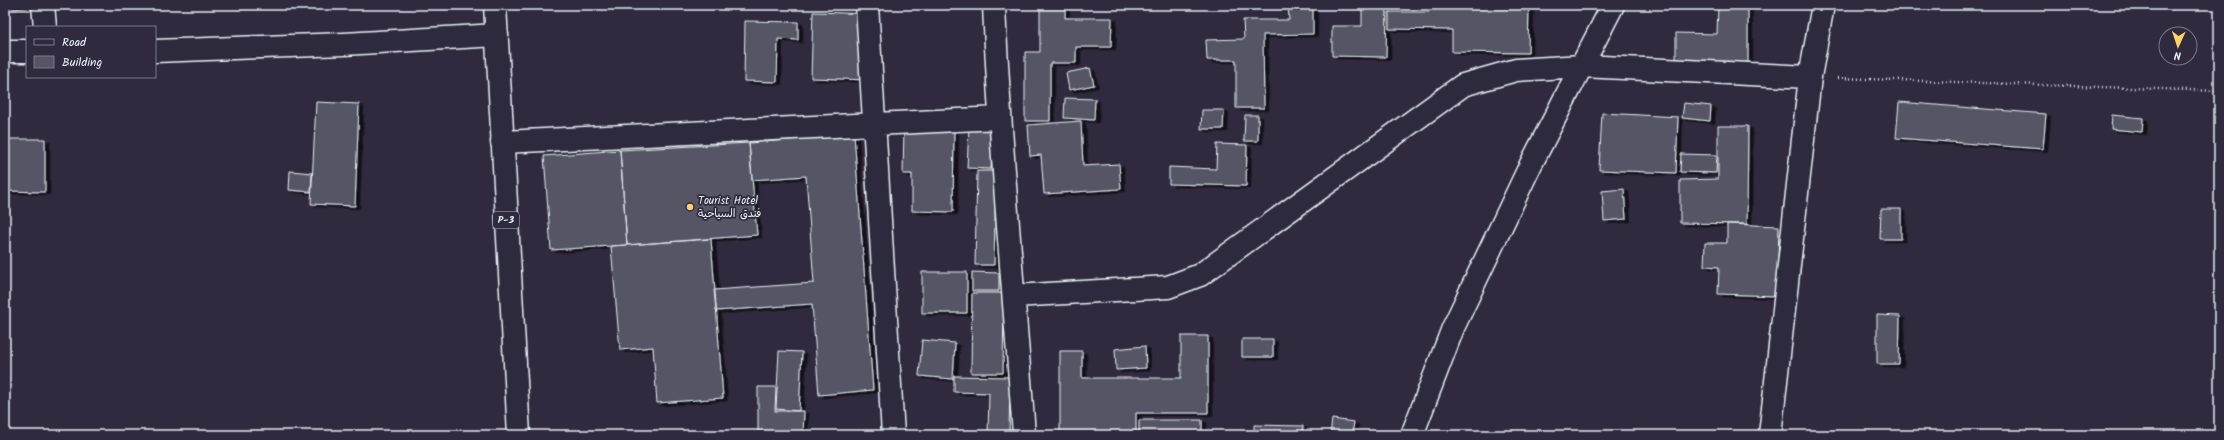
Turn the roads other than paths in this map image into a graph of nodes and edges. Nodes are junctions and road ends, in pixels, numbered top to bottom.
1 (43, 5) edge
2 (495, 5) edge
3 (867, 5) edge
4 (994, 5) edge
5 (1613, 5) edge
6 (1823, 5) edge
7 (45, 26) edge
8 (497, 35) junction
9 (5, 51) edge
10 (26, 51) edge
11 (156, 51) edge
12 (1582, 66) junction
13 (1810, 77) junction
14 (999, 118) junction
15 (874, 124) junction
16 (502, 142) junction
17 (1014, 296) junction
18 (519, 435) edge
19 (893, 435) edge
20 (1024, 435) edge
21 (1412, 435) edge
22 (1770, 435) edge

1 - 7 street
2 - 8 street, P-3
3 - 15 street
4 - 14 street
5 - 12 street
6 - 13 street
8 - 11 street
8 - 16 street, P-3
9 - 10 street
12 - 13 street
12 - 17 street
12 - 21 street
13 - 22 street
14 - 15 street
14 - 17 street
15 - 16 street
15 - 19 street
16 - 18 street, P-3
17 - 20 street

